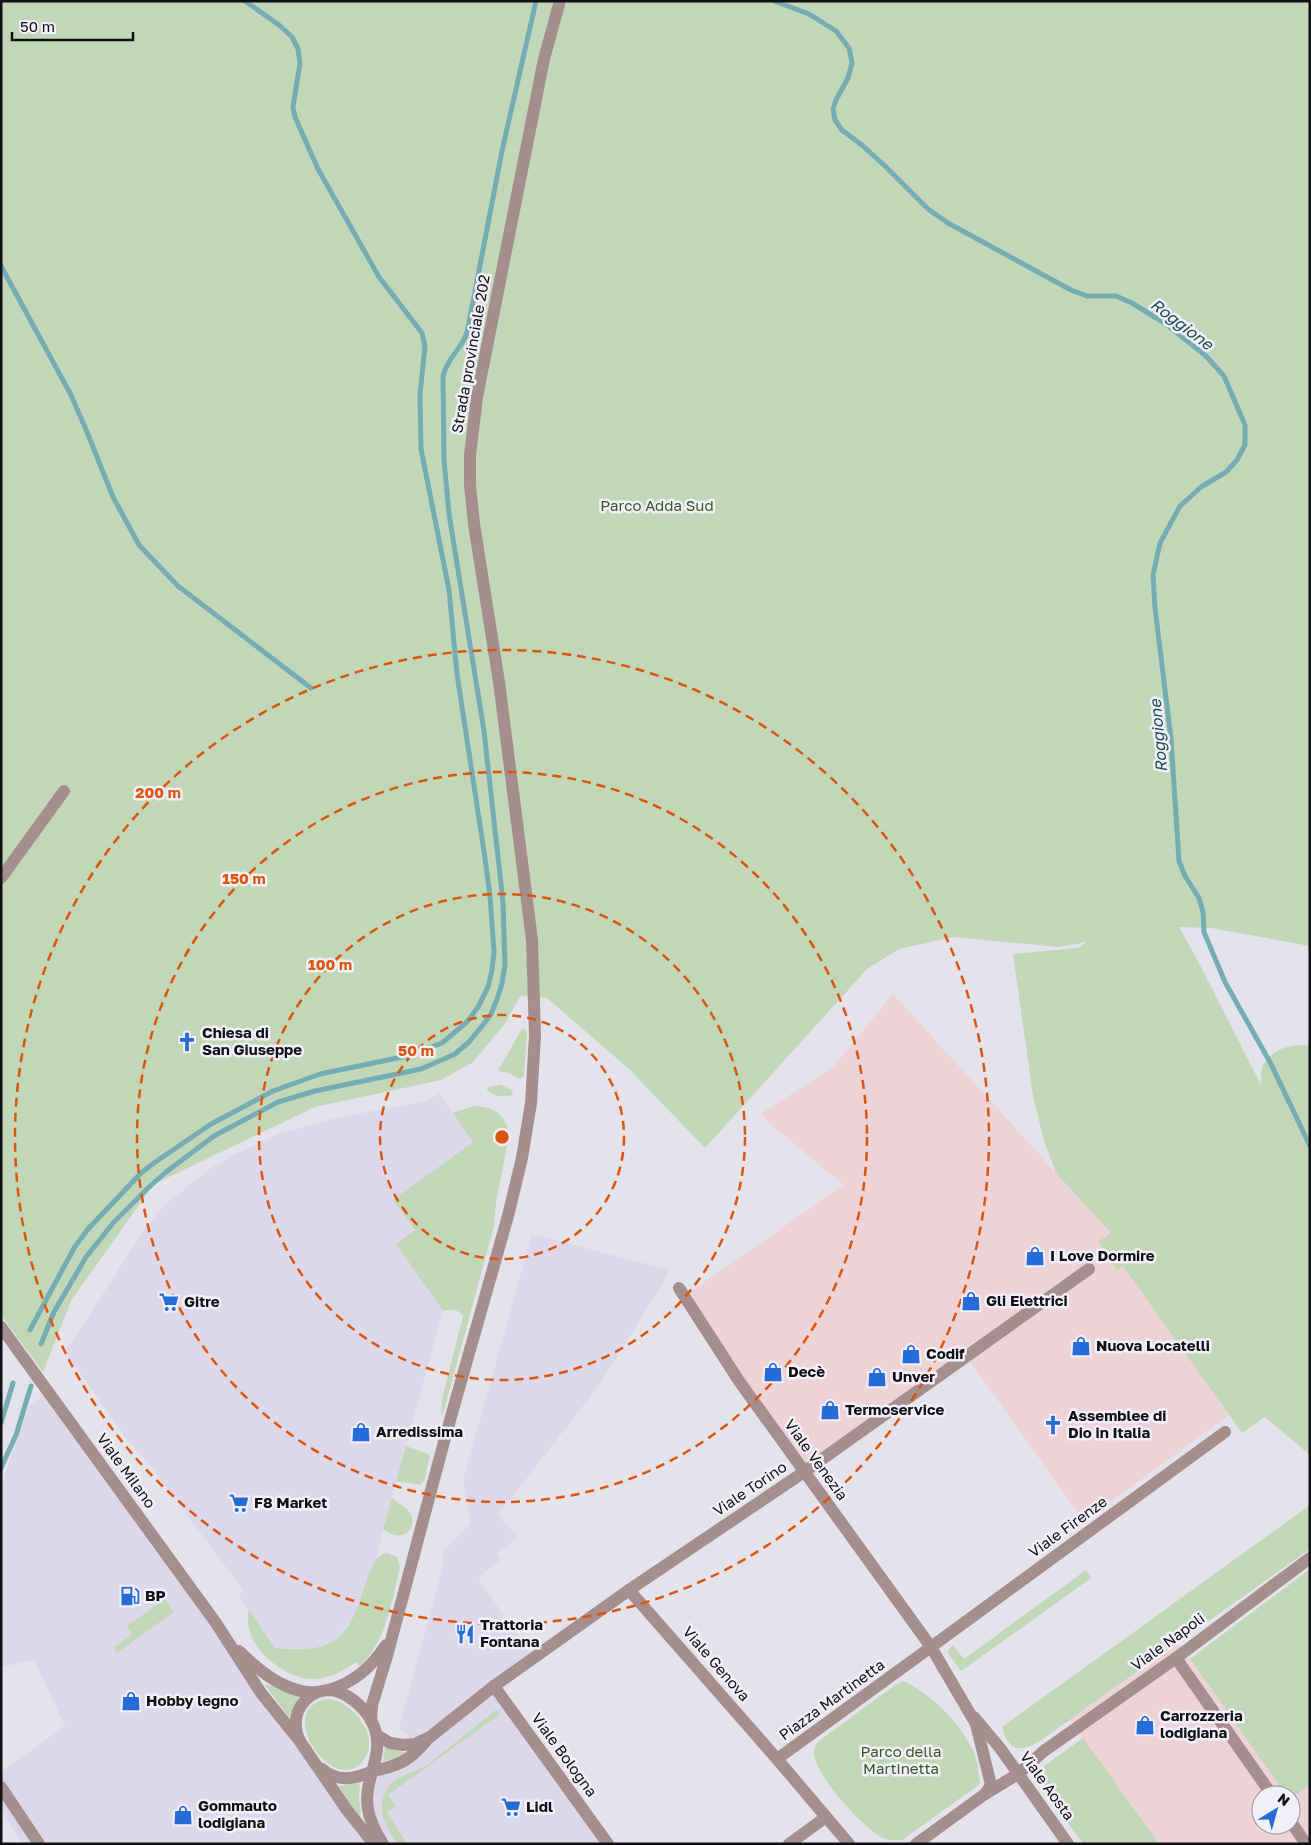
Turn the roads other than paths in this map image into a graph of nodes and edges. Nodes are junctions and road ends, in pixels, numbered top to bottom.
1 (560, 1) edge
2 (64, 791) dead end
3 (1, 878) edge
4 (1089, 1269) dead end
5 (679, 1288) dead end
6 (1, 1327) edge
7 (1225, 1432) dead end
8 (804, 1472) junction
9 (1310, 1558) edge
10 (629, 1590) junction
11 (394, 1629) junction
12 (224, 1634) junction
13 (931, 1648) junction
14 (1176, 1658) junction
15 (494, 1686) junction
16 (323, 1691) junction
17 (972, 1714) junction
18 (371, 1721) junction
19 (377, 1735) junction
20 (430, 1737) junction
21 (299, 1740) junction
22 (1000, 1748) junction
23 (1044, 1752) junction
24 (777, 1760) junction
25 (316, 1765) junction
26 (372, 1771) junction
27 (1018, 1774) junction
28 (1265, 1785) edge
29 (1, 1788) edge
30 (985, 1794) junction
31 (826, 1817) junction
32 (39, 1844) edge
33 (374, 1844) edge
34 (383, 1844) edge
35 (608, 1844) edge
36 (789, 1844) edge
37 (848, 1844) edge
38 (916, 1844) edge
39 (1068, 1844) edge

1 - 11 street, Strada provinciale 202
2 - 3 street
4 - 8 street, Viale Torino
5 - 8 street, Viale Venezia
6 - 12 street, Viale Milano
7 - 13 street, Viale Firenze
8 - 10 street, Viale Torino
8 - 13 street, Viale Venezia
9 - 14 street, Viale Napoli
10 - 15 street, Viale Torino
10 - 24 street, Viale Genova
11 - 16 street
11 - 18 street
12 - 16 street, Viale Milano
12 - 21 street, Viale Milano
13 - 17 street
13 - 24 street, Piazza Martinetta
14 - 23 street, Viale Napoli
14 - 28 street
15 - 20 street, Viale Torino
15 - 35 street, Viale Bologna
16 - 18 street, Viale Milano
16 - 21 street, Viale Milano
17 - 22 street
17 - 30 street
18 - 19 street, Viale Milano
19 - 20 street, Viale Torino
19 - 26 street, Viale Milano
20 - 26 street, Viale Torino
21 - 25 street, Viale Milano
22 - 23 street, Viale Napoli
22 - 27 street, Viale Aosta
23 - 27 street, Viale Napoli
24 - 31 street, Piazza Martinetta
25 - 26 street, Viale Milano
25 - 33 street, Viale Milano
26 - 34 street, Viale Milano
27 - 30 street
27 - 39 street, Viale Aosta
29 - 32 street
30 - 38 street
31 - 36 street
31 - 37 street, Piazza Martinetta

